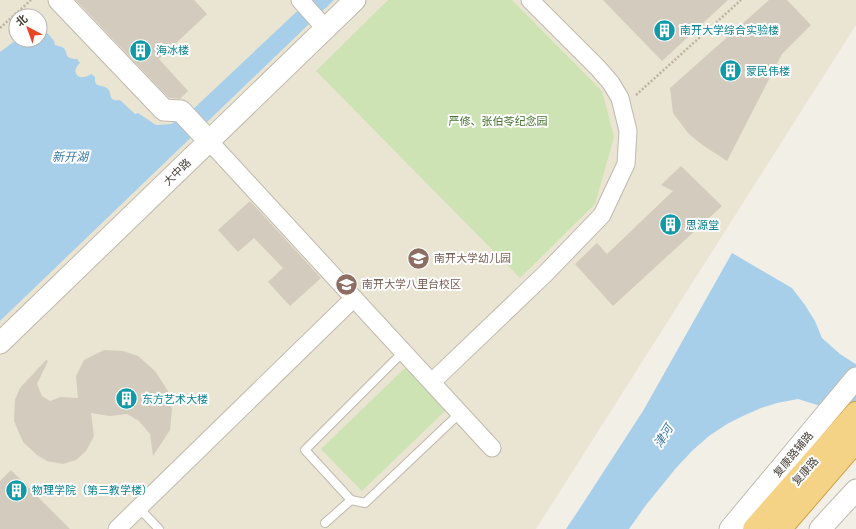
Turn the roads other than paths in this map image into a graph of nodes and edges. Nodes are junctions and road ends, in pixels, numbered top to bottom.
1 (59, 0) edge
2 (301, 0) edge
3 (355, 0) edge
4 (530, 0) edge
5 (322, 24) junction
6 (205, 137) junction
7 (354, 298) junction
8 (0, 344) edge
9 (404, 352) junction
10 (856, 378) edge
11 (432, 382) junction
12 (460, 413) junction
13 (856, 413) edge
14 (856, 441) edge
15 (492, 448) dead end
16 (856, 490) edge
17 (351, 500) junction
18 (138, 507) junction
19 (325, 523) dead end
20 (117, 529) edge
21 (159, 529) edge
22 (730, 529) edge
23 (754, 529) edge
24 (780, 529) edge
25 (820, 529) edge

1 - 6 street
2 - 5 street
3 - 5 street, 大中路
4 - 11 street
5 - 6 street, 大中路
6 - 7 street
6 - 8 street, 大中路
7 - 9 street
7 - 18 street
9 - 11 street
9 - 17 lane
10 - 22 street, 复康路辅路
11 - 12 street
12 - 15 street
12 - 17 lane
13 - 23 highway, 复康路
14 - 24 highway, 复康路
16 - 25 street
17 - 19 lane
18 - 20 street
18 - 21 lane

